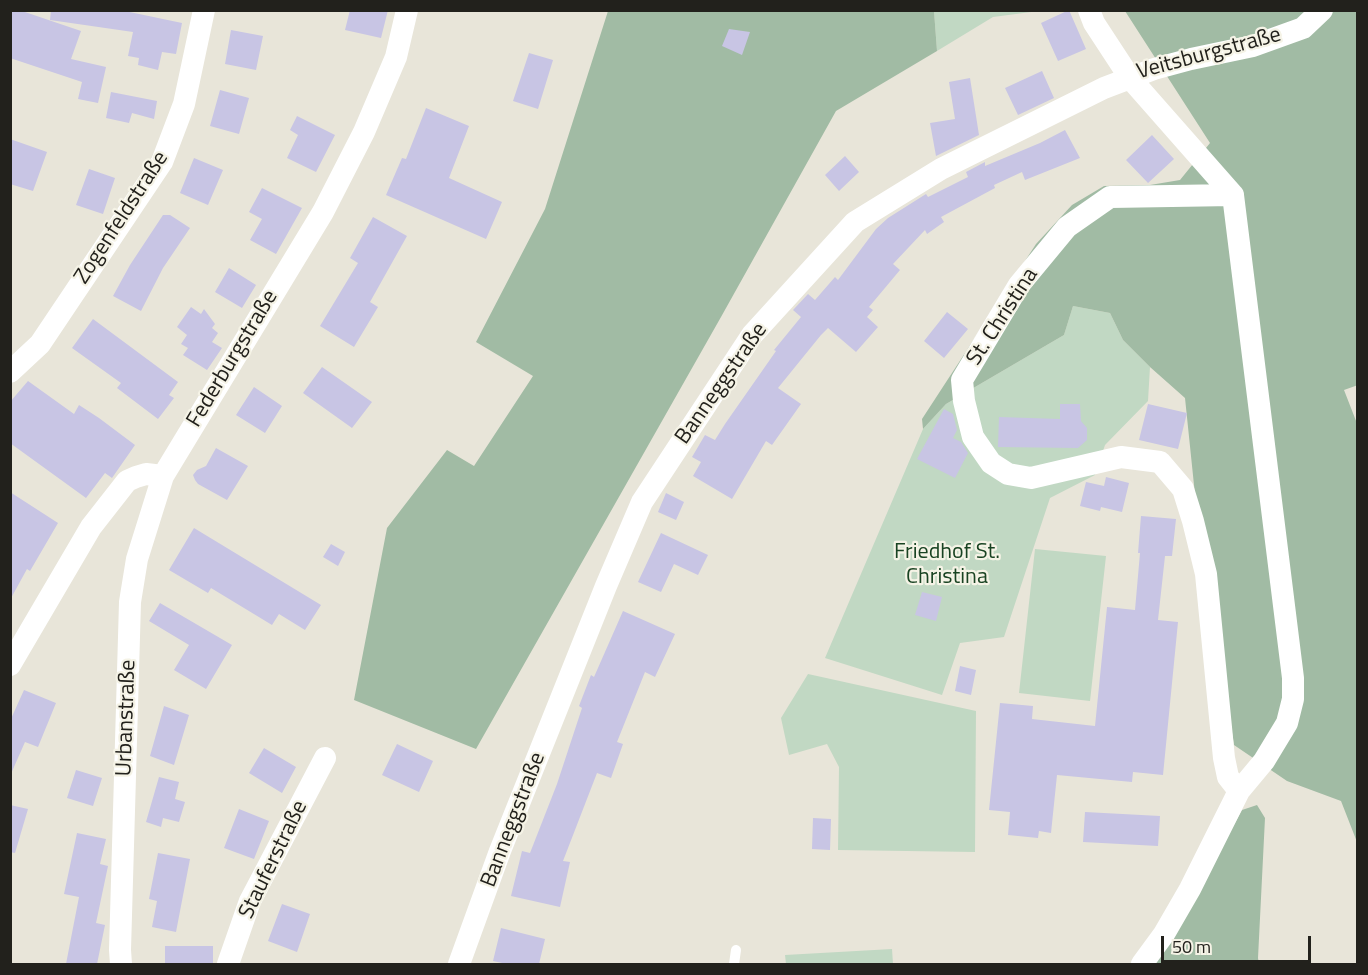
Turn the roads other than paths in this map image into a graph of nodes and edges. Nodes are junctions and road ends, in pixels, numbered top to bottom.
1 (204, 10) edge
2 (407, 10) edge
3 (1089, 10) edge
4 (1322, 10) edge
5 (1130, 78) junction
6 (1233, 195) junction
7 (10, 372) edge
8 (163, 476) junction
9 (10, 665) edge
10 (325, 758) dead end
11 (1239, 791) junction
12 (736, 950) dead end
13 (121, 964) edge
14 (228, 964) edge
15 (459, 964) edge
16 (734, 964) edge
17 (1142, 964) edge

1 - 7 street, Zogenfeldstraße
2 - 8 street, Federburgstraße
3 - 5 street, Veitsburgstraße
4 - 5 street, Veitsburgstraße
5 - 6 street
5 - 15 street, Banneggstraße
6 - 11 street
6 - 11 street, St. Christina
8 - 9 street
8 - 13 street, Urbanstraße
10 - 14 street, Stauferstraße
11 - 17 street
12 - 16 lane

